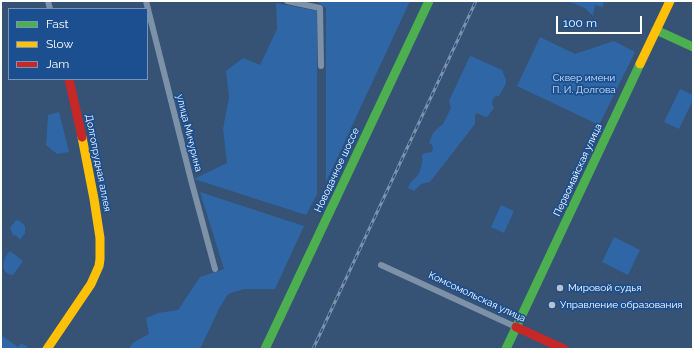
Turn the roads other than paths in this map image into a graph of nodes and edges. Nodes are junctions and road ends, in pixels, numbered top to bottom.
1 (288, 1) edge
2 (428, 1) edge
3 (670, 1) edge
4 (148, 9) edge
5 (656, 30) junction
6 (693, 47) edge
7 (321, 66) dead end
8 (69, 80) edge
9 (381, 265) dead end
10 (215, 269) dead end
11 (516, 327) junction
12 (47, 349) edge
13 (265, 349) edge
14 (506, 349) edge
15 (564, 349) edge

1 - 7 street
2 - 13 street, Новодачное шоссе
3 - 5 street, Первомайская улица
4 - 10 street, улица Мичурина
5 - 6 street
5 - 11 street, Первомайская улица
8 - 12 street, Долгопрудная аллея
9 - 11 street, Комсомольская улица
11 - 14 street, Первомайская улица
11 - 15 street, Комсомольская улица

